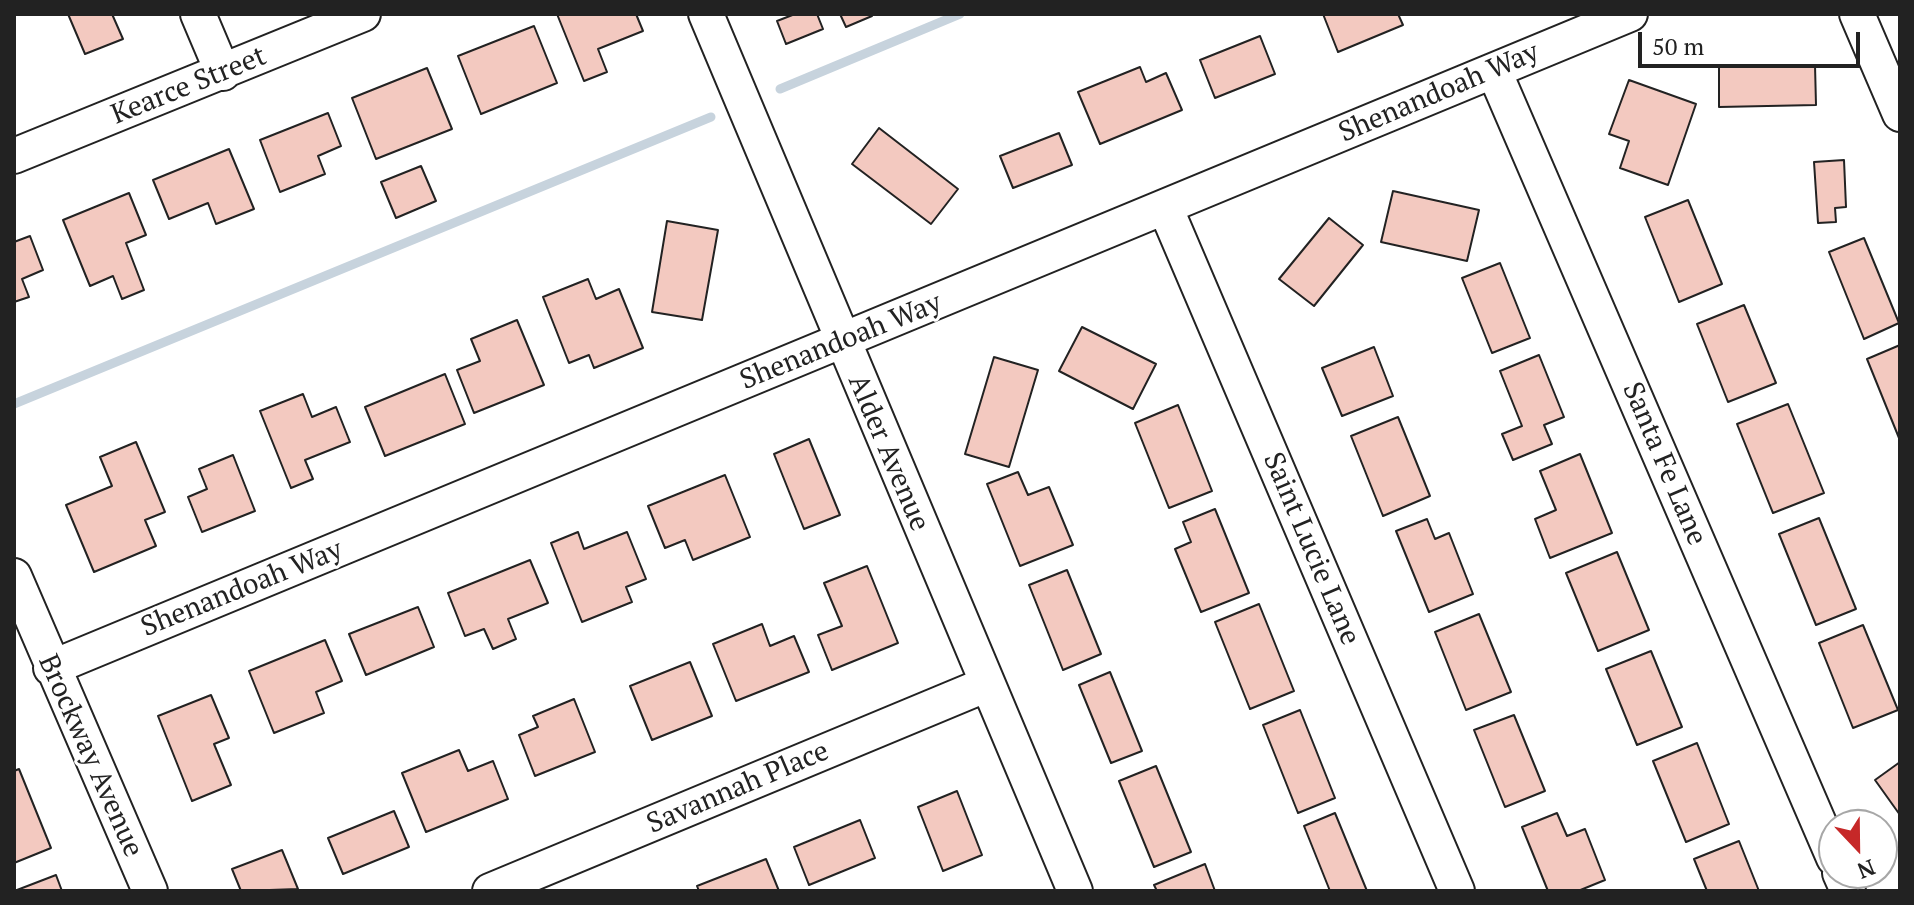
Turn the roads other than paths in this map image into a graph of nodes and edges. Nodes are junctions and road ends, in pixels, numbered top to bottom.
1 (198, 14) edge
2 (363, 14) edge
3 (706, 14) edge
4 (1630, 14) edge
5 (1857, 14) edge
6 (1494, 71) junction
7 (223, 73) junction
8 (1900, 114) edge
9 (14, 156) edge
10 (1165, 207) junction
11 (841, 342) junction
12 (14, 576) edge
13 (51, 668) junction
14 (985, 685) junction
15 (1818, 821) edge
16 (150, 891) edge
17 (490, 891) edge
18 (1075, 891) edge
19 (1457, 891) edge

1 - 7 street
2 - 7 street, Kearce Street
3 - 11 street, Alder Avenue
4 - 6 street, Shenandoah Way
5 - 8 street
6 - 10 street, Shenandoah Way
6 - 15 street, Santa Fe Lane
7 - 9 street, Kearce Street
10 - 11 street, Shenandoah Way
10 - 19 street, Saint Lucie Lane
11 - 13 street, Shenandoah Way
11 - 14 street, Alder Avenue
12 - 13 street, Brockway Avenue
13 - 16 street, Brockway Avenue
14 - 17 street, Savannah Place
14 - 18 street, Alder Avenue

